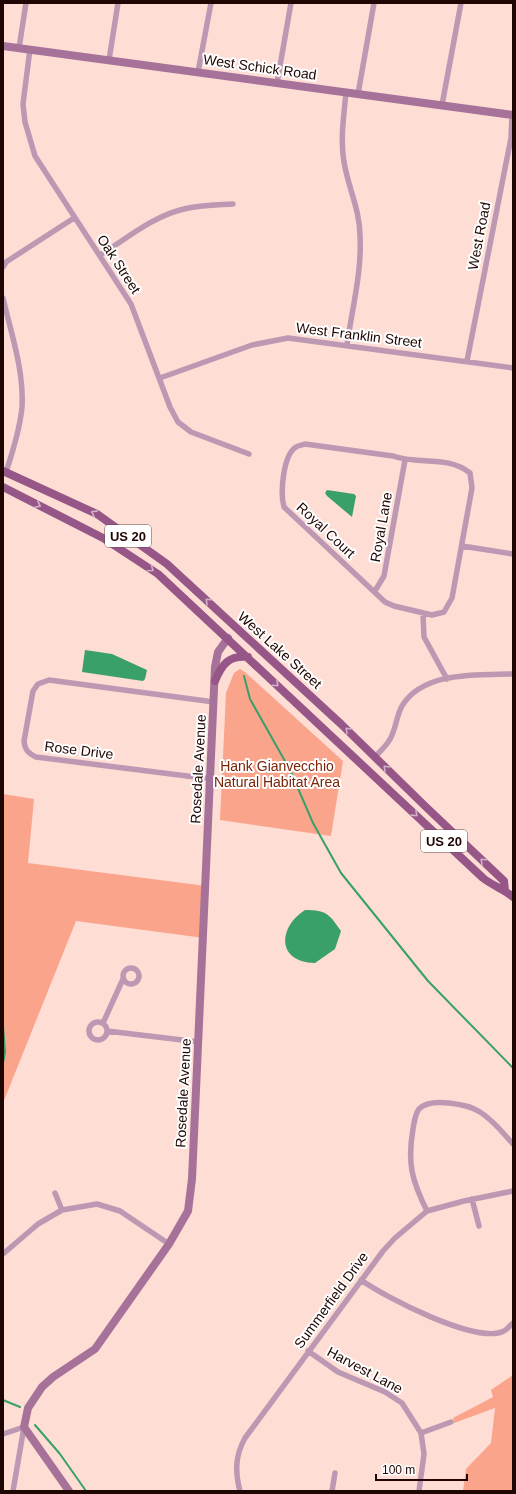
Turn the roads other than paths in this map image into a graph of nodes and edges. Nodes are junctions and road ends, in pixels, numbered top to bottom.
1 (26, 3) edge
2 (118, 3) edge
3 (211, 3) edge
4 (291, 3) edge
5 (374, 3) edge
6 (460, 3) edge
7 (3, 46) edge
8 (19, 48) junction
9 (30, 49) junction
10 (109, 60) junction
11 (198, 72) junction
12 (277, 83) junction
13 (346, 92) junction
14 (358, 94) junction
15 (442, 105) junction
16 (512, 115) edge
17 (233, 204) dead end
18 (74, 218) junction
19 (100, 255) junction
20 (3, 267) edge
21 (3, 298) edge
22 (347, 345) junction
23 (467, 361) junction
24 (513, 368) edge
25 (160, 378) junction
26 (249, 454) dead end
27 (405, 460) junction
28 (4, 472) edge
29 (3, 487) edge
30 (462, 546) junction
31 (513, 554) edge
32 (375, 591) junction
33 (423, 614) junction
34 (236, 628) junction
35 (228, 638) junction
36 (248, 657) junction
37 (513, 674) edge
38 (447, 679) junction
39 (215, 681) junction
40 (214, 702) junction
41 (375, 757) junction
42 (211, 779) junction
43 (505, 891) junction
44 (513, 897) edge
45 (124, 979) dead end
46 (103, 1023) junction
47 (107, 1031) junction
48 (199, 1042) junction
49 (513, 1144) edge
50 (513, 1191) edge
51 (55, 1193) dead end
52 (472, 1199) junction
53 (62, 1210) junction
54 (427, 1211) junction
55 (479, 1226) dead end
56 (168, 1244) junction
57 (3, 1254) edge
58 (361, 1280) junction
59 (513, 1323) edge
60 (308, 1352) junction
61 (450, 1422) dead end
62 (24, 1426) junction
63 (421, 1433) junction
64 (3, 1434) edge
65 (335, 1473) dead end
66 (12, 1491) edge
67 (69, 1491) edge
68 (240, 1491) edge
69 (332, 1491) edge
70 (418, 1491) edge

1 - 8 street
2 - 10 street
3 - 11 street
4 - 12 street
5 - 14 street
6 - 15 street
7 - 8 street, West Schick Road
8 - 9 street, West Schick Road
9 - 10 street, West Schick Road
9 - 18 street, Oak Street
10 - 11 street, West Schick Road
11 - 12 street, West Schick Road
12 - 13 street, West Schick Road
13 - 14 street, West Schick Road
13 - 22 street
14 - 15 street, West Schick Road
15 - 16 street, West Schick Road
16 - 23 street, West Road
17 - 19 street
18 - 19 street, Oak Street
18 - 20 street
19 - 25 street, Oak Street
21 - 28 street
22 - 23 street, West Franklin Street
22 - 25 street, West Franklin Street
23 - 24 street, West Franklin Street
25 - 26 street, Oak Street
27 - 30 street
27 - 32 street, Royal Lane
27 - 32 street, Royal Court
34 -> 28 main road, West Lake Street / US 20
29 -> 35 main road, West Lake Street / US 20
30 - 31 street
30 - 33 street
32 - 33 street
33 - 38 street
34 - 35 main road
41 -> 34 main road, West Lake Street / US 20
35 - 36 main road, West Lake Street / US 20
35 - 39 street, Rosedale Avenue
36 - 39 main road
36 -> 43 main road, West Lake Street / US 20
37 - 38 street
38 - 41 street
39 - 40 street, Rosedale Avenue
40 - 42 street, Rosedale Avenue
40 - 42 street, Rose Drive
43 -> 41 main road, West Lake Street / US 20
42 - 48 street, Rosedale Avenue
43 - 44 main road, West Lake Street / US 20
45 - 46 street
46 - 47 street
46 - 47 street
47 - 48 street
48 - 56 street, Rosedale Avenue
49 - 54 street
50 - 52 street, Summerfield Drive
51 - 53 street
52 - 54 street, Summerfield Drive
52 - 55 street
53 - 56 street
53 - 57 street
54 - 58 street, Summerfield Drive
56 - 62 street, Rosedale Avenue
58 - 59 street
58 - 60 street, Summerfield Drive
60 - 63 street, Harvest Lane
60 - 68 street, Summerfield Drive
61 - 63 street
62 - 64 street
62 - 66 street, Rosedale Avenue
62 - 67 street
63 - 70 street
65 - 69 street

